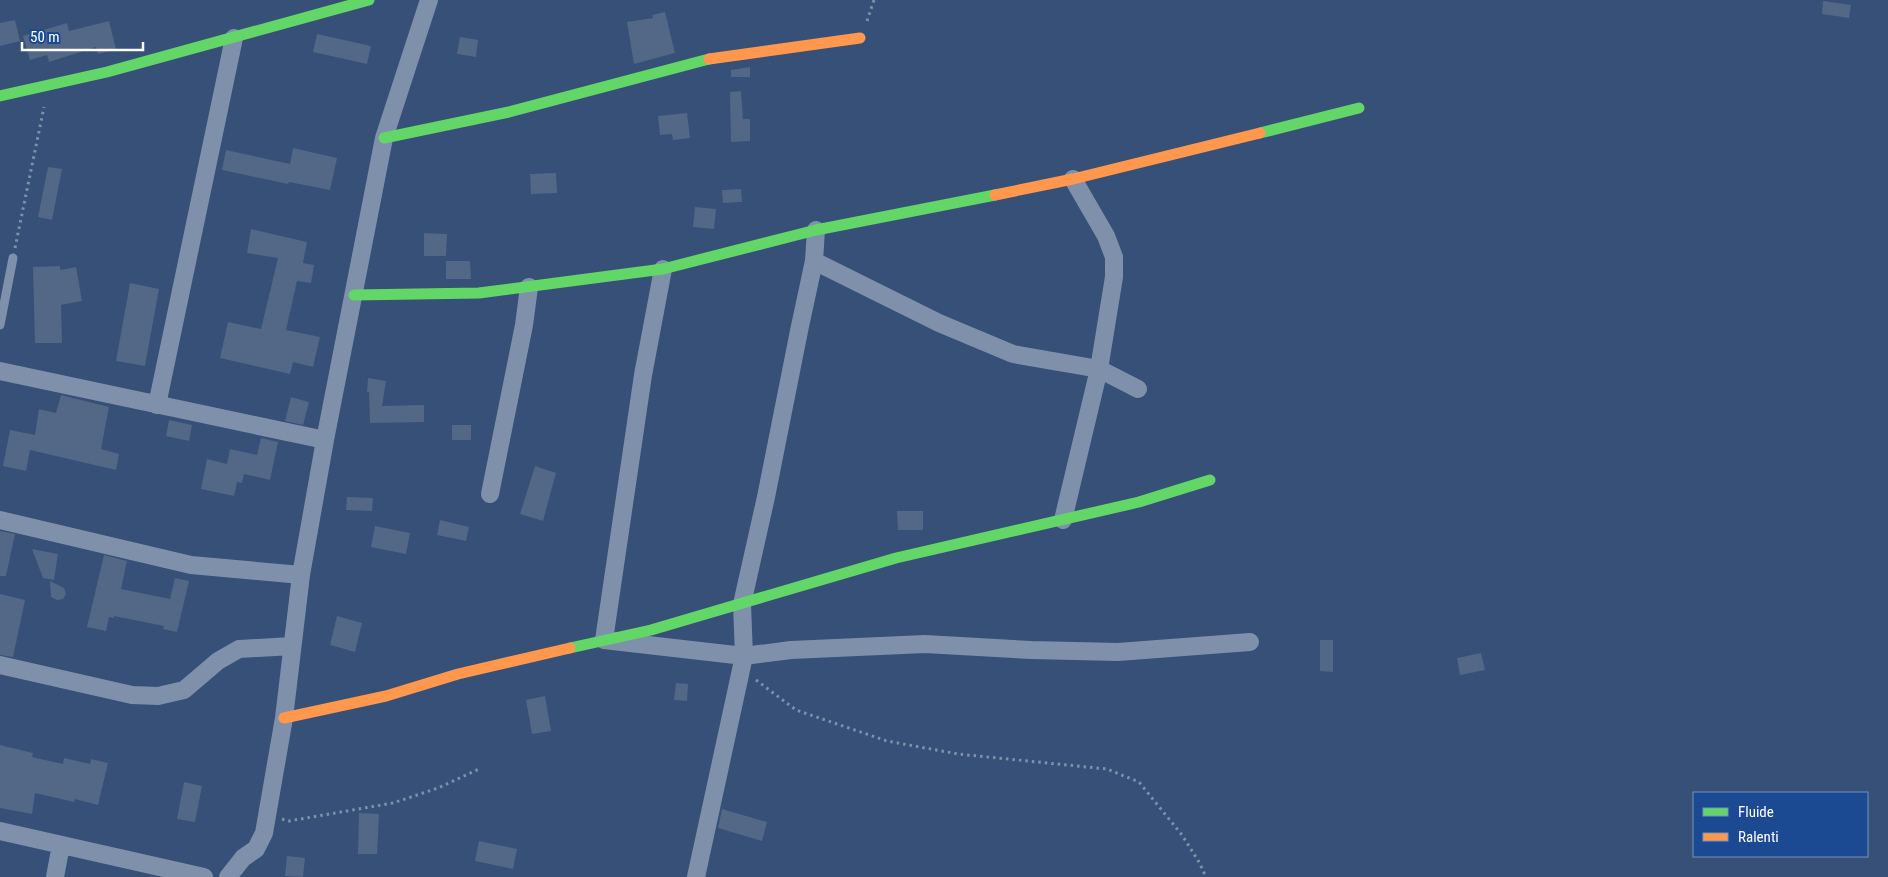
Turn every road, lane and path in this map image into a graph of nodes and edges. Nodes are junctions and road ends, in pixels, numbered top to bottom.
1 (369, 0) edge
2 (429, 0) edge
3 (234, 38) junction
4 (860, 38) dead end
5 (49, 84) junction
6 (0, 96) edge
7 (1359, 108) dead end
8 (384, 138) junction
9 (1073, 179) junction
10 (816, 230) junction
11 (13, 258) joint
12 (814, 261) junction
13 (662, 269) junction
14 (529, 286) junction
15 (354, 295) junction
16 (0, 325) edge
17 (1099, 369) junction
18 (0, 371) edge
19 (1138, 389) dead end
20 (157, 405) junction
21 (325, 440) junction
22 (1210, 480) dead end
23 (490, 494) dead end
24 (0, 520) edge
25 (1063, 520) junction
26 (300, 575) junction
27 (742, 604) junction
28 (604, 640) junction
29 (1250, 642) dead end
30 (292, 646) junction
31 (742, 662) junction
32 (0, 665) edge
33 (284, 718) junction
34 (479, 769) dead end
35 (267, 815) junction
36 (0, 831) edge
37 (61, 845) junction
38 (55, 877) edge
39 (204, 877) edge
40 (228, 877) edge
41 (696, 877) edge
42 (1206, 877) edge

1 - 3 street
2 - 8 street
3 - 5 street
3 - 20 street
4 - 8 street
5 - 6 street
5 - 11 path
7 - 9 street
8 - 15 street
9 - 10 street
9 - 17 street
10 - 12 street
10 - 13 street
11 - 16 lane
12 - 17 street
12 - 27 street
13 - 14 street
13 - 28 street
14 - 15 street
14 - 23 street
15 - 21 street
17 - 19 street
17 - 25 street
18 - 20 street
20 - 21 street
21 - 26 street
22 - 25 street
24 - 26 street
25 - 27 street
26 - 30 street
27 - 28 street
27 - 31 street
28 - 31 street
28 - 33 street
29 - 31 street
30 - 32 street
30 - 33 street
31 - 41 street
31 - 42 path
33 - 35 street
34 - 35 path
35 - 40 street
36 - 37 street
37 - 38 street
37 - 39 street

